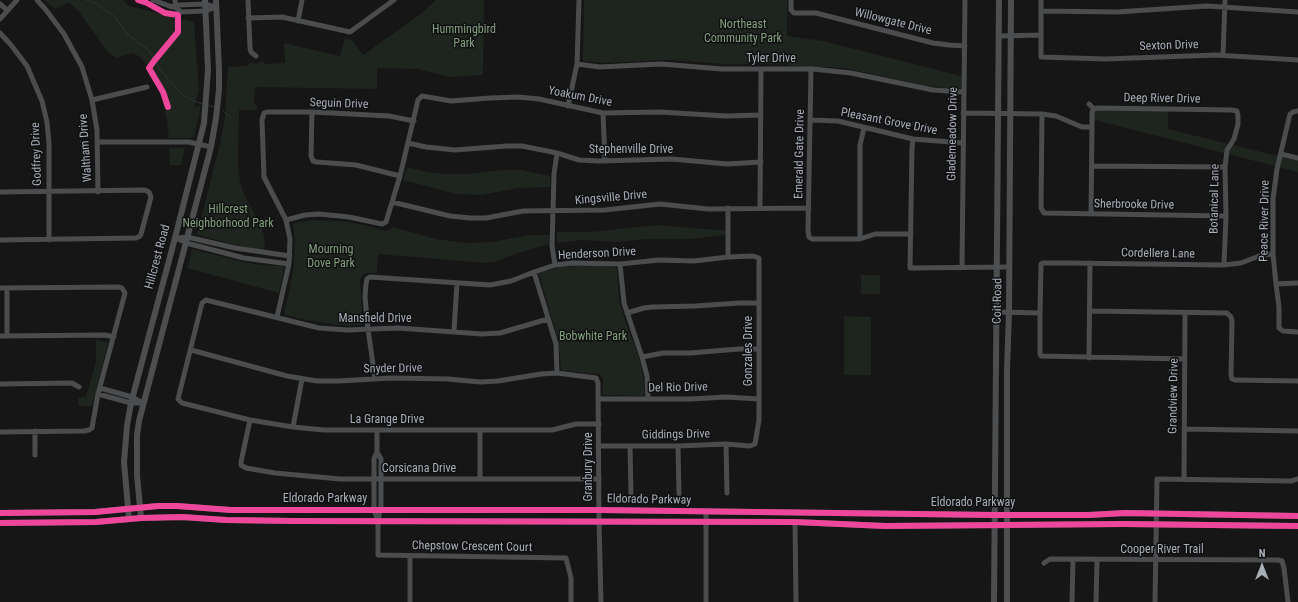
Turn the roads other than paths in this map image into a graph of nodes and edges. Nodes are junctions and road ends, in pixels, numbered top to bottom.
1 (17, 0) edge
2 (37, 0) edge
3 (153, 0) edge
4 (175, 0) edge
5 (216, 0) edge
6 (248, 0) edge
7 (302, 0) edge
8 (579, 0) edge
9 (791, 0) edge
10 (965, 0) edge
11 (999, 0) edge
12 (1010, 0) edge
13 (1041, 0) edge
14 (1225, 0) edge
15 (390, 1) edge
16 (205, 2) edge
17 (0, 4) edge
18 (175, 7) junction
19 (216, 7) junction
20 (1225, 7) junction
21 (7, 10) junction
22 (206, 11) junction
23 (1041, 11) junction
24 (1298, 12) edge
25 (248, 18) junction
26 (0, 19) edge
27 (298, 20) junction
28 (0, 33) edge
29 (1010, 35) junction
30 (1041, 35) junction
31 (999, 36) junction
32 (965, 46) junction
33 (1223, 55) junction
34 (256, 56) dead end
35 (1298, 60) edge
36 (577, 64) junction
37 (761, 69) junction
38 (811, 69) junction
39 (147, 87) dead end
40 (964, 92) junction
41 (92, 100) junction
42 (1089, 104) dead end
43 (568, 106) junction
44 (1094, 110) junction
45 (1237, 111) joint
46 (1298, 111) edge
47 (312, 112) junction
48 (603, 113) junction
49 (963, 113) junction
50 (998, 114) junction
51 (1010, 114) junction
52 (1042, 114) junction
53 (761, 116) junction
54 (810, 120) junction
55 (414, 121) junction
56 (1092, 127) junction
57 (864, 128) junction
58 (913, 139) junction
59 (98, 142) junction
60 (408, 143) junction
61 (963, 143) junction
62 (199, 144) junction
63 (211, 147) junction
64 (557, 153) junction
65 (1280, 154) junction
66 (1298, 158) edge
67 (605, 161) junction
68 (761, 162) junction
69 (1092, 166) junction
70 (1225, 168) junction
71 (400, 176) junction
72 (49, 191) junction
73 (0, 192) edge
74 (98, 192) junction
75 (392, 202) junction
76 (728, 208) junction
77 (760, 208) junction
78 (809, 208) junction
79 (553, 210) junction
80 (1091, 214) junction
81 (1226, 216) junction
82 (286, 220) junction
83 (911, 234) junction
84 (175, 238) junction
85 (860, 239) junction
86 (0, 240) edge
87 (49, 240) junction
88 (186, 240) junction
89 (1273, 254) junction
90 (290, 256) junction
91 (728, 257) junction
92 (759, 258) joint
93 (1090, 263) junction
94 (290, 264) junction
95 (620, 264) junction
96 (555, 265) junction
97 (1224, 265) junction
98 (962, 267) junction
99 (997, 267) junction
100 (1009, 267) junction
101 (534, 272) junction
102 (1298, 282) edge
103 (457, 283) junction
104 (1276, 284) junction
105 (0, 288) edge
106 (7, 288) junction
107 (759, 303) junction
108 (1090, 311) junction
109 (996, 312) junction
110 (1009, 312) junction
111 (1040, 312) junction
112 (627, 313) junction
113 (1185, 313) junction
114 (277, 317) junction
115 (548, 319) junction
116 (368, 329) junction
117 (454, 331) junction
118 (1298, 332) edge
119 (0, 336) edge
120 (7, 336) junction
121 (114, 337) junction
122 (759, 349) junction
123 (191, 350) junction
124 (642, 357) junction
125 (1089, 358) junction
126 (1185, 359) junction
127 (996, 370) junction
128 (1007, 370) junction
129 (556, 373) junction
130 (302, 379) junction
131 (375, 379) junction
132 (597, 380) joint
133 (1298, 381) edge
134 (0, 384) edge
135 (79, 387) dead end
136 (100, 388) junction
137 (98, 394) junction
138 (598, 398) junction
139 (648, 399) junction
140 (759, 399) junction
141 (132, 400) junction
142 (143, 403) junction
143 (250, 420) junction
144 (599, 424) junction
145 (293, 427) junction
146 (1184, 429) junction
147 (377, 430) junction
148 (480, 430) junction
149 (35, 431) junction
150 (1298, 431) edge
151 (0, 432) edge
152 (995, 435) junction
153 (1007, 435) junction
154 (126, 436) junction
155 (726, 444) junction
156 (754, 444) joint
157 (598, 446) junction
158 (630, 446) junction
159 (678, 446) junction
160 (137, 447) junction
161 (377, 452) junction
162 (35, 456) dead end
163 (374, 479) junction
164 (381, 479) junction
165 (480, 479) junction
166 (599, 479) junction
167 (1184, 479) junction
168 (1298, 479) edge
169 (631, 493) dead end
170 (726, 493) dead end
171 (679, 494) dead end
172 (140, 508) junction
173 (128, 509) junction
174 (227, 510) junction
175 (374, 510) junction
176 (381, 510) junction
177 (599, 510) junction
178 (706, 511) junction
179 (796, 512) junction
180 (0, 513) edge
181 (1157, 513) junction
182 (23, 514) junction
183 (914, 514) junction
184 (995, 515) junction
185 (1007, 515) junction
186 (1089, 515) junction
187 (1298, 516) edge
188 (141, 518) junction
189 (129, 519) junction
190 (226, 520) junction
191 (378, 521) junction
192 (599, 521) junction
193 (706, 521) junction
194 (795, 522) junction
195 (0, 523) edge
196 (23, 523) junction
197 (1157, 524) junction
198 (914, 525) junction
199 (995, 525) junction
200 (1007, 525) junction
201 (1089, 525) junction
202 (1298, 526) edge
203 (410, 557) junction
204 (1072, 560) junction
205 (1097, 560) junction
206 (1156, 560) junction
207 (1044, 562) dead end
208 (410, 602) edge
209 (571, 602) edge
210 (601, 602) edge
211 (706, 602) edge
212 (796, 602) edge
213 (994, 602) edge
214 (1006, 602) edge
215 (1072, 602) edge
216 (1096, 602) edge
217 (1155, 602) edge
218 (1288, 602) edge

1 - 21 street
2 - 41 street, Waltham Drive
3 - 18 street
4 - 18 street
5 - 19 main road, Hillcrest Road
6 - 25 street
7 - 27 street
8 - 36 street
9 - 32 street, Willowgate Drive
10 - 32 street, Glademeadow Drive
11 - 31 main road, Coit Road
12 - 29 main road, Coit Road
13 - 23 street
14 - 20 street
15 - 27 street
16 - 18 street
16 - 19 street
16 - 22 main road, Hillcrest Road
17 - 21 street
18 - 22 street
19 - 22 street
19 - 63 main road, Hillcrest Road
20 - 23 street
20 - 24 street
20 - 33 street
21 - 26 street
22 - 62 main road, Hillcrest Road
23 - 30 street
25 - 27 street
25 - 34 street
28 - 72 street, Godfrey Drive
29 - 30 street
29 - 31 street
29 - 51 main road, Coit Road
30 - 33 street, Sexton Drive
31 - 50 main road, Coit Road
32 - 40 street, Glademeadow Drive
33 - 35 street, Sexton Drive
36 - 37 street, Tyler Drive
36 - 43 street
37 - 38 street, Tyler Drive
37 - 53 street
38 - 40 street, Tyler Drive
38 - 54 street, Emerald Gate Drive
39 - 41 street
40 - 49 street, Glademeadow Drive
41 - 59 street, Waltham Drive
42 - 44 street
43 - 48 street, Yoakum Drive
43 - 55 street, Yoakum Drive
44 - 45 street, Deep River Drive
44 - 56 street
45 - 70 street, Botanical Lane
46 - 65 street, Peace River Drive
47 - 55 street, Seguin Drive
47 - 71 street
47 - 82 street, Seguin Drive
48 - 53 street, Yoakum Drive
48 - 67 street
49 - 50 street
49 - 61 street, Glademeadow Drive
50 - 51 street
50 - 99 main road, Coit Road
51 - 52 street
51 - 100 main road, Coit Road
52 - 56 street
52 - 80 street, Sherbrooke Drive
53 - 68 street
54 - 57 street, Pleasant Grove Drive
54 - 78 street, Emerald Gate Drive
55 - 60 street
56 - 69 street
57 - 58 street, Pleasant Grove Drive
57 - 85 street
58 - 61 street, Pleasant Grove Drive
58 - 83 street
59 - 62 street
59 - 74 street, Waltham Drive
60 - 64 street, Stephenville Drive
60 - 71 street
61 - 98 street, Glademeadow Drive
62 - 63 street
62 - 84 main road, Hillcrest Road
63 - 88 main road, Hillcrest Road
64 - 67 street, Stephenville Drive
64 - 79 street
65 - 66 street
65 - 89 street, Peace River Drive
67 - 68 street, Stephenville Drive
68 - 77 street
69 - 70 street
69 - 80 street
70 - 81 street, Botanical Lane
71 - 75 street
72 - 73 street
72 - 74 street
72 - 87 street, Godfrey Drive
74 - 87 street
75 - 79 street, Kingsville Drive
75 - 82 street
76 - 77 street, Kingsville Drive
76 - 79 street, Kingsville Drive
76 - 91 street
77 - 78 street, Kingsville Drive
78 - 85 street, Emerald Gate Drive
79 - 96 street
80 - 81 street, Sherbrooke Drive
81 - 97 street, Botanical Lane
82 - 90 street
83 - 85 street
83 - 98 street
84 - 88 street
84 - 141 main road, Hillcrest Road
86 - 87 street
88 - 90 street
88 - 94 street
88 - 142 main road, Hillcrest Road
89 - 97 street, Cordellera Lane
89 - 104 street, Peace River Drive
90 - 94 street
91 - 92 street, Henderson Drive
91 - 95 street, Henderson Drive
92 - 107 street, Gonzales Drive
93 - 97 street, Cordellera Lane
93 - 108 street
93 - 111 street, Cordellera Lane
94 - 114 street
95 - 96 street, Henderson Drive
95 - 112 street
96 - 101 street, Henderson Drive
98 - 99 street
99 - 100 street
99 - 109 main road, Coit Road
100 - 110 main road, Coit Road
101 - 103 street, Henderson Drive
101 - 115 street
102 - 104 street
103 - 116 street, Henderson Drive
103 - 117 street
104 - 118 street, Peace River Drive
105 - 106 street
106 - 120 street
106 - 121 street
107 - 112 street
107 - 122 street, Gonzales Drive
108 - 113 street
108 - 125 street
109 - 110 street
109 - 127 main road, Coit Road
110 - 111 street
110 - 128 main road, Coit Road
111 - 125 street
112 - 124 street
113 - 126 street, Grandview Drive
113 - 133 street
114 - 116 street, Mansfield Drive
114 - 123 street, Mansfield Drive
115 - 117 street, Mansfield Drive
115 - 129 street
116 - 117 street, Mansfield Drive
116 - 131 street
119 - 120 street
120 - 121 street
121 - 136 street
122 - 124 street
122 - 140 street, Gonzales Drive
123 - 130 street, Snyder Drive
123 - 143 street, La Grange Drive
124 - 139 street
125 - 126 street
126 - 146 street, Grandview Drive
127 - 128 main road
127 - 152 main road, Coit Road
128 - 153 main road, Coit Road
129 - 131 street, Snyder Drive
129 - 132 street, Snyder Drive
130 - 131 street, Snyder Drive
130 - 145 street
132 - 138 street, Granbury Drive
134 - 135 street
136 - 137 street
136 - 141 street
137 - 141 street
137 - 149 street
138 - 139 street, Del Rio Drive
138 - 144 street, Granbury Drive
139 - 140 street, Del Rio Drive
140 - 156 street, Gonzales Drive
141 - 142 street
141 - 154 main road, Hillcrest Road
142 - 160 main road, Hillcrest Road
143 - 145 street, La Grange Drive
143 - 163 street, Corsicana Drive
144 - 148 street, La Grange Drive
144 - 157 street, Granbury Drive
145 - 147 street, La Grange Drive
146 - 150 street
146 - 167 street, Grandview Drive
147 - 148 street, La Grange Drive
147 - 161 street
148 - 165 street
149 - 151 street
149 - 162 street
152 - 153 main road
152 - 184 main road, Coit Road
153 - 185 main road, Coit Road
154 - 160 main road
154 - 173 main road, Hillcrest Road
155 - 156 street, Giddings Drive
155 - 159 street, Giddings Drive
155 - 170 street
157 - 158 street, Giddings Drive
157 - 166 street, Granbury Drive
158 - 159 street, Giddings Drive
158 - 169 street
159 - 171 street
160 - 172 main road, Hillcrest Road
161 - 163 street
161 - 164 street
163 - 164 street, Corsicana Drive
163 - 175 street
164 - 165 street, Corsicana Drive
164 - 176 street
165 - 166 street, Corsicana Drive
166 - 177 street, Granbury Drive
167 - 168 street
167 - 181 street
172 - 173 main road, Eldorado Parkway
172 - 174 main road, Eldorado Parkway
172 - 188 main road, Hillcrest Road
173 - 182 main road, Eldorado Parkway
173 - 189 main road, Hillcrest Road
174 - 175 main road, Eldorado Parkway
174 - 190 main road
175 - 176 main road, Eldorado Parkway
175 - 191 street
176 - 177 main road, Eldorado Parkway
176 - 191 street
177 - 178 main road, Eldorado Parkway
177 - 192 street, Granbury Drive
178 - 179 main road, Eldorado Parkway
178 - 193 street
179 - 183 main road, Eldorado Parkway
179 - 194 main road
180 - 182 main road, Eldorado Parkway
181 - 186 main road, Eldorado Parkway
181 - 187 main road, Eldorado Parkway
181 - 197 street
182 - 196 main road
183 - 184 main road, Eldorado Parkway
183 - 198 main road
184 - 185 main road, Eldorado Parkway
184 - 199 main road, Coit Road
185 - 186 main road, Eldorado Parkway
185 - 200 main road, Coit Road
186 - 201 main road
188 - 189 main road, Eldorado Parkway
188 - 190 main road, Eldorado Parkway
189 - 196 main road, Eldorado Parkway
190 - 191 main road, Eldorado Parkway
191 - 192 main road, Eldorado Parkway
191 - 203 street, Chepstow Crescent Court
192 - 193 main road, Eldorado Parkway
192 - 210 street, Granbury Drive
193 - 194 main road, Eldorado Parkway
193 - 211 street
194 - 198 main road, Eldorado Parkway
194 - 212 street
195 - 196 main road, Eldorado Parkway
197 - 201 main road, Eldorado Parkway
197 - 202 main road, Eldorado Parkway
197 - 206 street
198 - 199 main road, Eldorado Parkway
199 - 200 main road, Eldorado Parkway
199 - 213 main road, Coit Road
200 - 201 main road, Eldorado Parkway
200 - 214 main road, Coit Road
203 - 208 street
203 - 209 street, Chepstow Crescent Court
204 - 205 street, Cooper River Trail
204 - 207 street, Cooper River Trail
204 - 215 street
205 - 206 street, Cooper River Trail
205 - 216 street
206 - 217 street
206 - 218 street, Cooper River Trail

